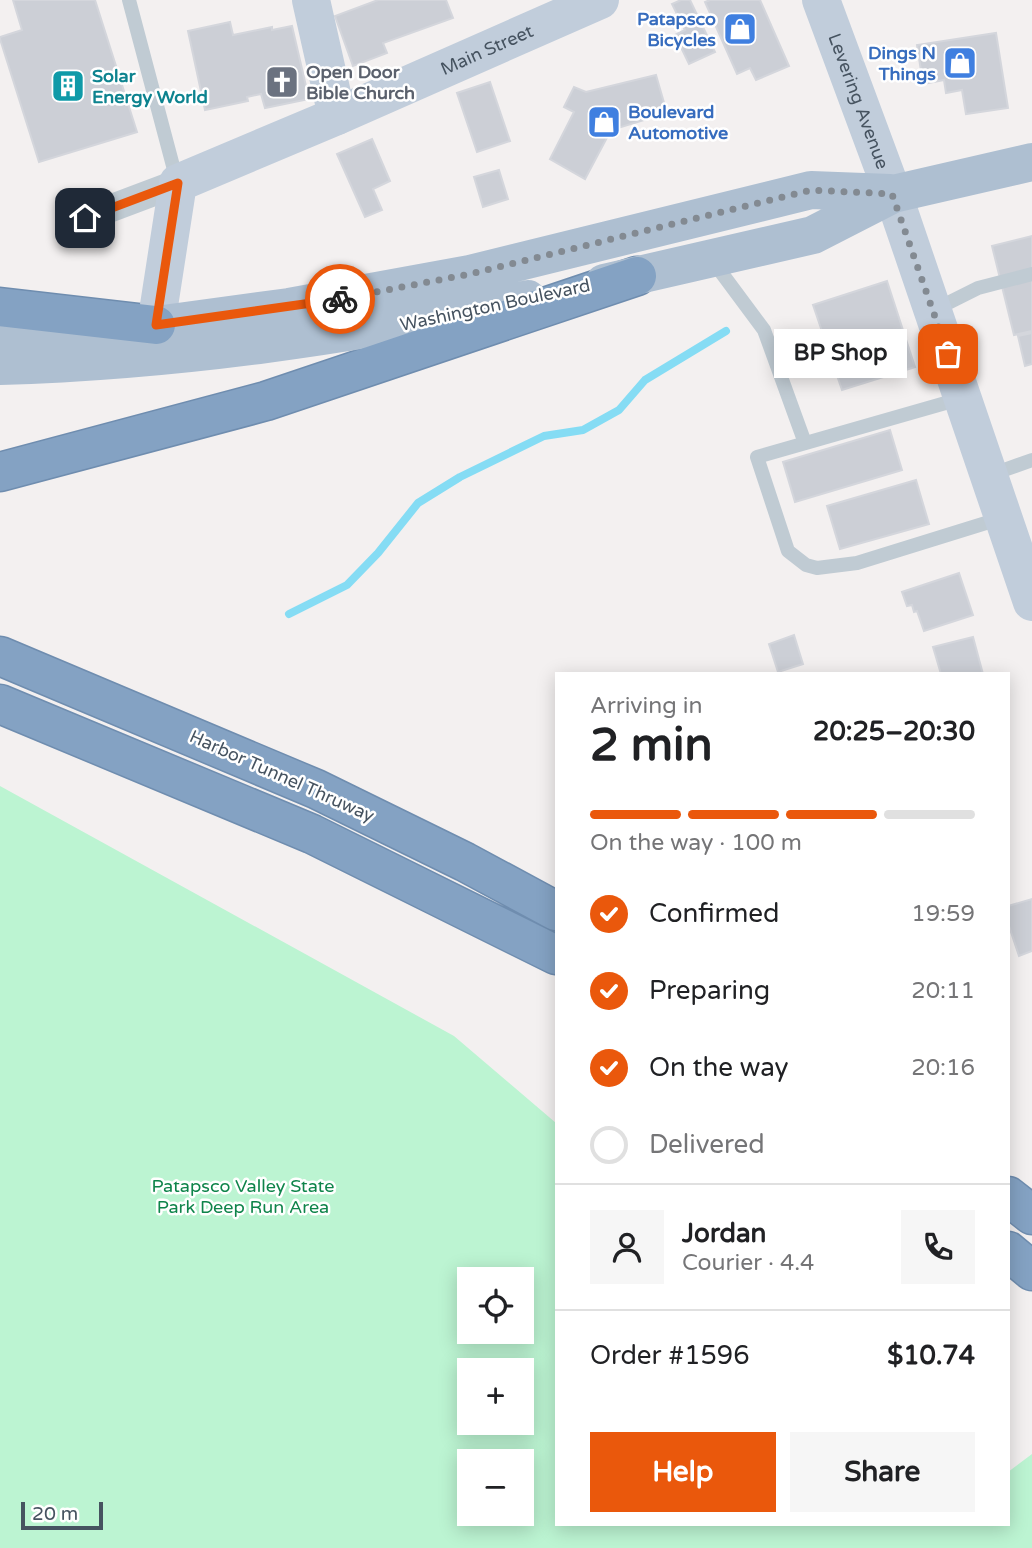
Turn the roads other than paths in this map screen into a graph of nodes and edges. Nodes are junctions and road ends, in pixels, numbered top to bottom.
1 (129, 0) edge
2 (311, 0) edge
3 (600, 0) edge
4 (821, 0) edge
5 (337, 116) junction
6 (1032, 162) edge
7 (178, 183) junction
8 (892, 194) junction
9 (85, 218) dead end
10 (711, 259) junction
11 (1032, 274) edge
12 (636, 276) junction
13 (0, 307) edge
14 (933, 310) junction
15 (156, 325) junction
16 (0, 333) edge
17 (0, 366) edge
18 (962, 398) junction
19 (805, 443) junction
20 (1032, 460) edge
21 (0, 472) edge
22 (989, 476) junction
23 (1003, 517) junction
24 (1032, 602) edge
25 (0, 656) edge
26 (0, 704) edge
27 (555, 910) edge
28 (555, 955) edge
29 (1010, 1198) edge
30 (1032, 1214) edge
31 (1010, 1253) edge
32 (1032, 1271) edge

1 - 7 lane
2 - 5 street
3 - 5 street, Main Street
4 - 8 street, Levering Avenue
5 - 7 street, Main Street
6 - 8 main road, Washington Boulevard
7 - 9 street, Main Street
7 - 15 street
8 - 10 main road, Washington Boulevard
8 - 14 street, Levering Avenue
8 - 15 main road, Washington Boulevard
10 - 12 main road, Washington Boulevard
10 - 19 lane
11 - 14 lane
12 - 17 main road, Washington Boulevard
12 - 21 highway
13 - 15 highway
14 - 18 street, Levering Avenue
15 - 16 main road, Washington Boulevard
18 - 19 lane
18 - 22 street, Levering Avenue
19 - 23 lane
20 - 22 lane
22 - 23 street, Levering Avenue
23 - 24 street, Levering Avenue
25 - 27 highway, Harbor Tunnel Thruway
26 - 28 highway
29 - 30 highway
31 - 32 highway

